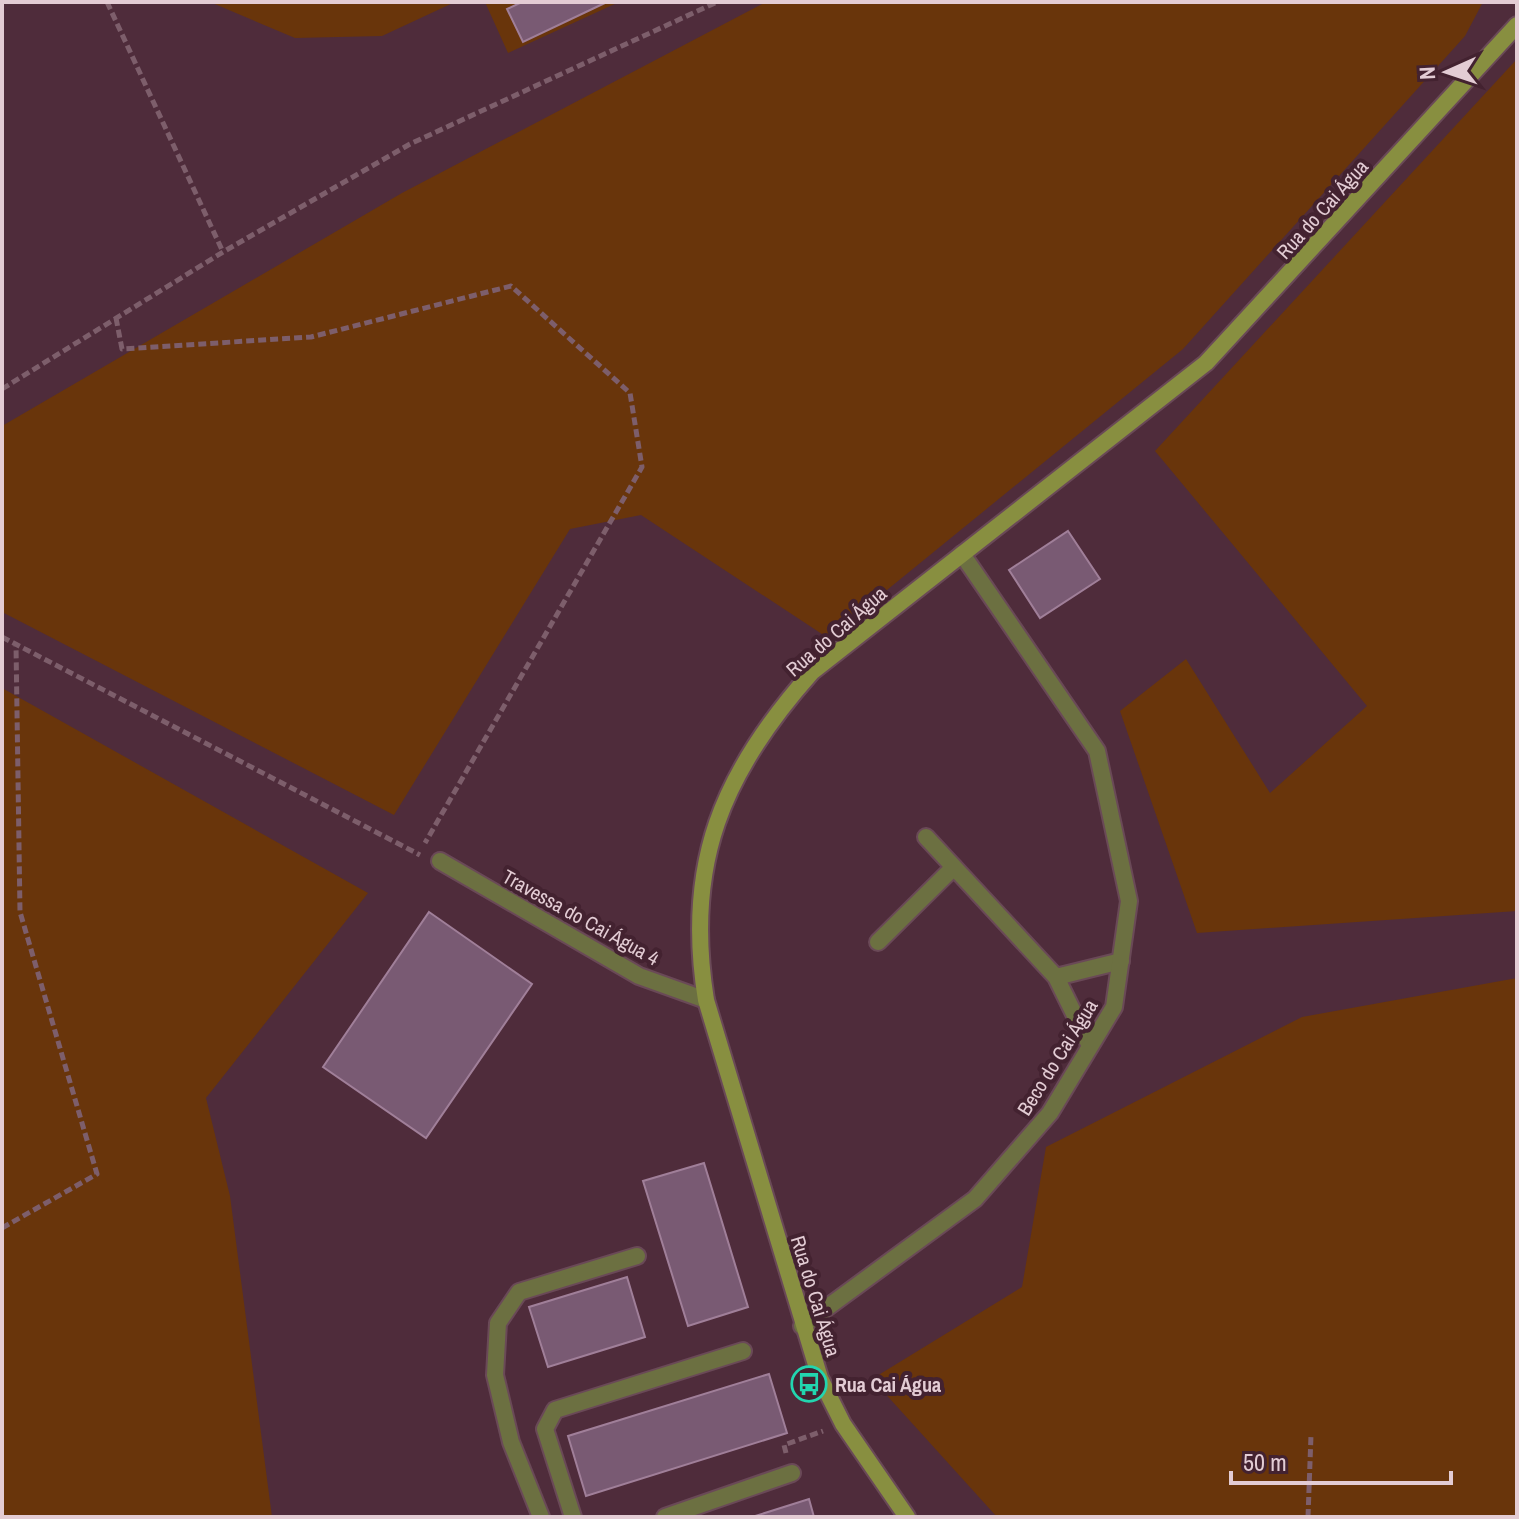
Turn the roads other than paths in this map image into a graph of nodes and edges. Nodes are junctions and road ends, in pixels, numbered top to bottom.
1 (1517, 25) edge
2 (962, 554) junction
3 (926, 837) dead end
4 (440, 861) road end
5 (954, 867) junction
6 (878, 942) dead end
7 (1121, 961) junction
8 (1056, 977) junction
9 (706, 1000) junction
10 (1090, 1046) junction
11 (637, 1256) dead end
12 (802, 1326) junction
13 (743, 1351) dead end
14 (792, 1473) dead end
15 (541, 1517) edge
16 (573, 1517) edge
17 (665, 1517) edge
18 (907, 1517) edge

1 - 2 street, Rua do Cai Água
2 - 7 street, Beco do Cai Água
2 - 9 street, Rua do Cai Água
3 - 5 street
4 - 9 street, Travessa do Cai Água 4
5 - 6 street
5 - 8 street
7 - 8 street
7 - 10 street, Beco do Cai Água
8 - 10 street
9 - 12 street, Rua do Cai Água
10 - 12 street, Beco do Cai Água
11 - 15 street
12 - 18 street, Rua do Cai Água
13 - 16 street
14 - 17 street

